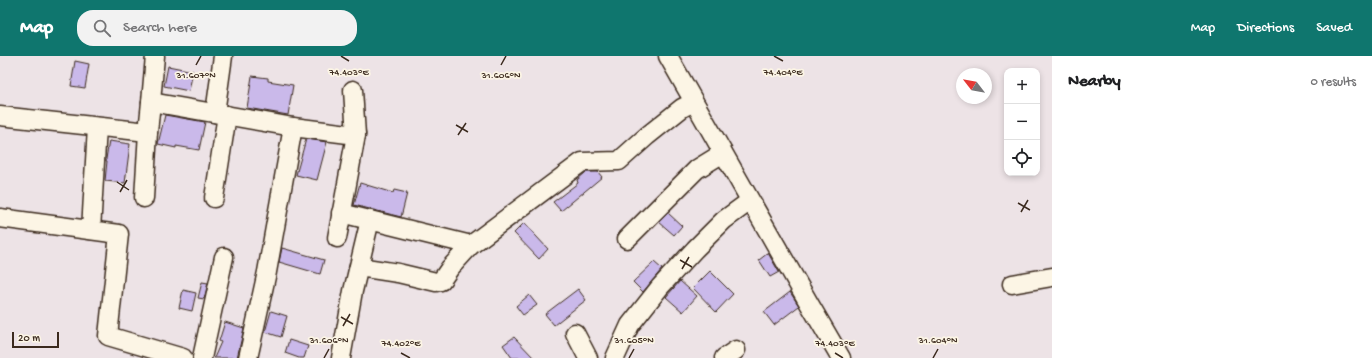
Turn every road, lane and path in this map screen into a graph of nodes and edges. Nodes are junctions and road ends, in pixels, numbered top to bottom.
1 (156, 56) edge
2 (222, 56) edge
3 (668, 56) edge
4 (353, 90) dead end
5 (151, 102) junction
6 (694, 102) junction
7 (221, 114) junction
8 (0, 116) edge
9 (97, 127) junction
10 (294, 127) junction
11 (148, 132) junction
12 (356, 135) junction
13 (723, 153) junction
14 (144, 198) dead end
15 (214, 198) dead end
16 (750, 201) junction
17 (341, 213) junction
18 (0, 218) edge
19 (370, 220) junction
20 (91, 230) junction
21 (337, 238) dead end
22 (627, 239) dead end
23 (471, 246) junction
24 (224, 257) dead end
25 (359, 267) junction
26 (1052, 277) edge
27 (1012, 284) dead end
28 (575, 333) dead end
29 (159, 355) edge
30 (183, 358) edge
31 (202, 358) edge
32 (248, 358) edge
33 (341, 358) edge
34 (588, 358) edge
35 (615, 358) edge
36 (841, 358) edge

1 - 5 street
2 - 7 street
3 - 6 street
4 - 12 street
5 - 7 street
5 - 11 street
6 - 13 street
6 - 23 street
7 - 10 street
7 - 15 street
8 - 9 street
9 - 11 street
9 - 20 street
10 - 12 street
10 - 32 street
11 - 14 street
12 - 17 street
13 - 16 street
13 - 22 street
16 - 35 street
16 - 36 street
17 - 19 street
17 - 21 street
18 - 20 street
19 - 23 street
19 - 25 street
20 - 29 street
23 - 25 street
24 - 31 street
25 - 33 street
26 - 27 street
28 - 34 street
29 - 30 street

